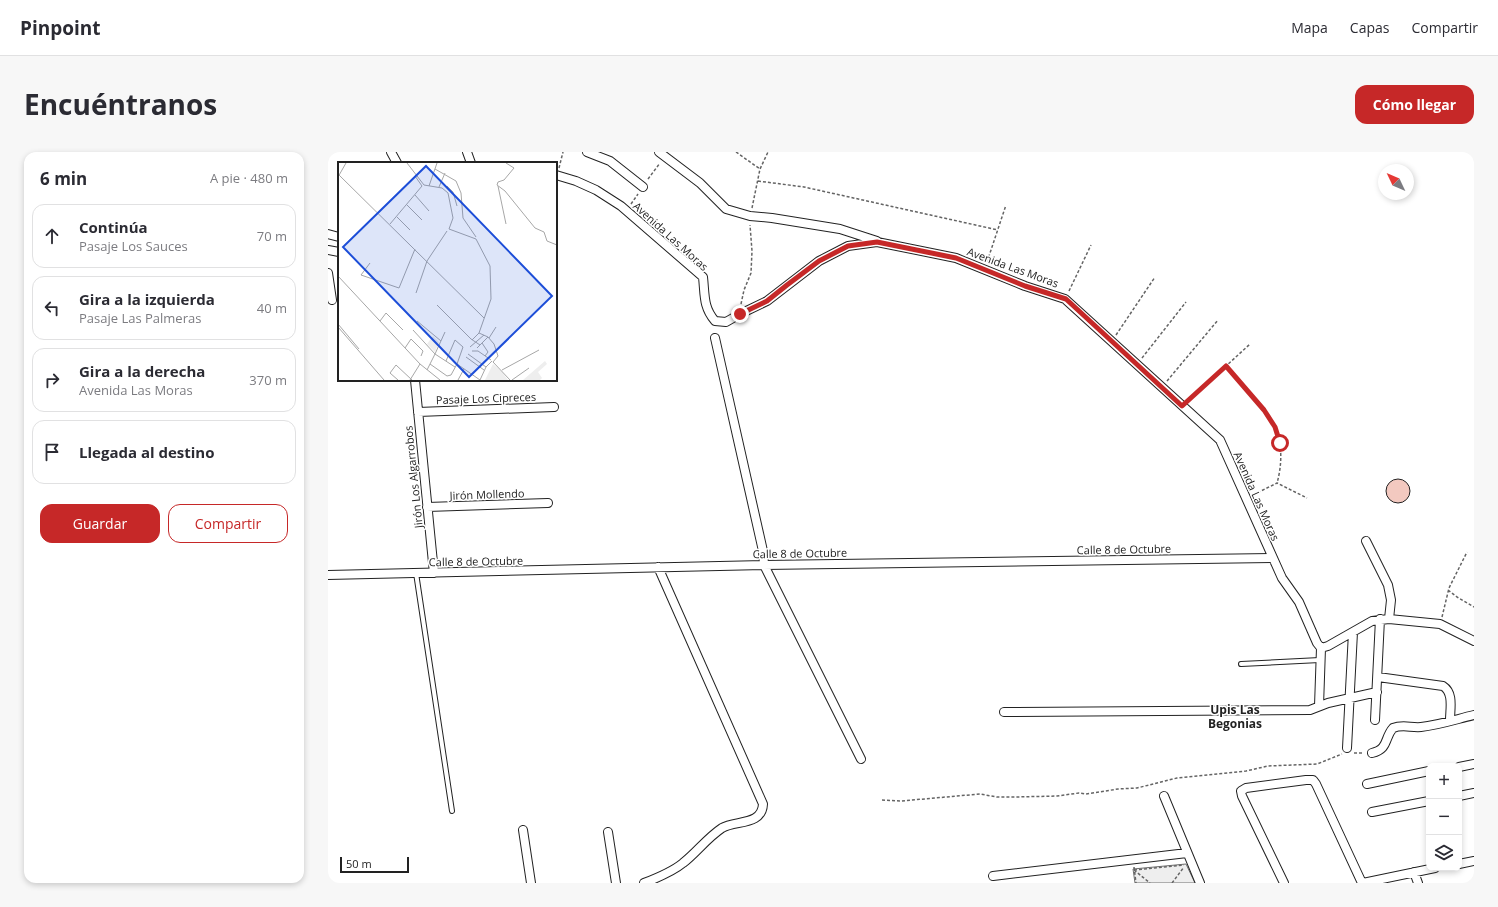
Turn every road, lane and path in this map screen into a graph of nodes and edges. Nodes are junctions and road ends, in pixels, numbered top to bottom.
1 (392, 152) edge
2 (467, 152) edge
3 (563, 152) edge
4 (587, 152) edge
5 (659, 152) edge
6 (736, 152) edge
7 (768, 152) edge
8 (397, 162) edge
9 (471, 162) edge
10 (760, 169) junction
11 (557, 175) edge
12 (758, 181) junction
13 (643, 187) dead end
14 (1006, 205) dead end
15 (750, 216) junction
16 (998, 230) junction
17 (328, 234) edge
18 (338, 237) edge
19 (889, 244) junction
20 (1091, 245) dead end
21 (328, 250) edge
22 (338, 252) edge
23 (984, 269) junction
24 (328, 273) edge
25 (1155, 277) dead end
26 (1066, 299) junction
27 (332, 300) dead end
28 (1186, 302) dead end
29 (740, 314) junction
30 (1218, 320) dead end
31 (715, 338) dead end
32 (1112, 341) junction
33 (1250, 344) dead end
34 (1137, 364) junction
35 (1226, 366) junction
36 (415, 381) edge
37 (1162, 387) junction
38 (1182, 406) junction
39 (554, 407) dead end
40 (418, 412) junction
41 (1277, 483) junction
42 (1246, 498) junction
43 (1307, 498) dead end
44 (548, 503) dead end
45 (427, 507) junction
46 (1366, 542) dead end
47 (1467, 552) dead end
48 (1273, 558) junction
49 (764, 565) junction
50 (658, 567) junction
51 (416, 573) junction
52 (434, 573) junction
53 (328, 575) edge
54 (1448, 590) junction
55 (1474, 607) edge
56 (1380, 619) junction
57 (1389, 619) junction
58 (1440, 624) junction
59 (1353, 632) junction
60 (1474, 642) edge
61 (1321, 648) junction
62 (1320, 660) junction
63 (1241, 664) dead end
64 (1378, 677) junction
65 (1377, 692) junction
66 (1349, 699) junction
67 (1319, 706) junction
68 (1004, 712) dead end
69 (1474, 715) edge
70 (1375, 720) dead end
71 (1450, 720) junction
72 (1347, 752) junction
73 (1372, 753) joint
74 (861, 759) dead end
75 (1474, 764) edge
76 (1462, 766) edge
77 (1426, 772) edge
78 (1367, 784) dead end
79 (1474, 793) edge
80 (1462, 795) edge
81 (1164, 796) dead end
82 (882, 800) dead end
83 (1426, 802) edge
84 (452, 811) dead end
85 (1372, 812) dead end
86 (523, 830) dead end
87 (608, 832) dead end
88 (1187, 853) junction
89 (1133, 859) junction
90 (1474, 861) edge
91 (1462, 863) edge
92 (1134, 870) junction
93 (1426, 870) edge
94 (1414, 872) junction
95 (993, 876) dead end
96 (531, 883) edge
97 (616, 883) edge
98 (644, 883) edge
99 (1136, 883) edge
100 (1150, 883) edge
101 (1172, 883) edge
102 (1200, 883) edge
103 (1284, 883) edge
104 (1363, 883) edge
105 (1418, 883) edge

1 - 8 street
2 - 9 street
3 - 11 path
4 - 13 street
5 - 15 street
6 - 10 path
7 - 10 path
10 - 12 path
11 - 29 street, Avenida Las Moras
12 - 15 path
12 - 16 path
14 - 16 path
15 - 19 street
15 - 29 path
16 - 23 path
17 - 18 street
19 - 23 street, Avenida Las Moras
19 - 29 street, Avenida Las Moras
20 - 26 path
21 - 22 street
23 - 26 street, Avenida Las Moras
24 - 27 street
25 - 32 path
26 - 32 street, Avenida Las Moras
28 - 34 path
30 - 37 path
31 - 49 street
32 - 34 street, Avenida Las Moras
33 - 35 path
34 - 37 street, Avenida Las Moras
35 - 38 path
35 - 41 path
36 - 40 street, Jirón Los Algarrobos
37 - 38 street, Avenida Las Moras
38 - 42 street, Avenida Las Moras
39 - 40 street, Pasaje Los Cipreces
40 - 45 street, Jirón Los Algarrobos
41 - 42 path
41 - 43 path
42 - 48 street, Avenida Las Moras
44 - 45 street, Jirón Mollendo
45 - 52 street, Jirón Los Algarrobos
46 - 57 street
47 - 54 path
48 - 49 street, Calle 8 de Octubre
48 - 61 street, Avenida Las Moras
49 - 50 street, Calle 8 de Octubre
49 - 74 street
50 - 52 street, Calle 8 de Octubre
50 - 98 street
51 - 52 street, Calle 8 de Octubre
51 - 53 street, Calle 8 de Octubre
51 - 84 lane
54 - 55 path
54 - 58 path
56 - 57 street
56 - 59 street
56 - 64 street
57 - 58 street
58 - 60 street
59 - 61 street
59 - 66 street
61 - 62 street
62 - 63 lane
62 - 67 street
64 - 65 street
64 - 71 street
65 - 66 street
65 - 70 street
66 - 67 street
66 - 72 street
67 - 68 street
69 - 71 street
71 - 73 street
72 - 73 path
72 - 82 path
75 - 76 street
77 - 78 street
79 - 80 street
81 - 88 street
83 - 85 street
86 - 96 street
87 - 97 street
88 - 89 street
88 - 102 street
89 - 92 path
89 - 95 street
90 - 91 street
92 - 99 path
92 - 100 path
92 - 101 path
93 - 94 street
94 - 104 street
94 - 105 street
103 - 104 street

